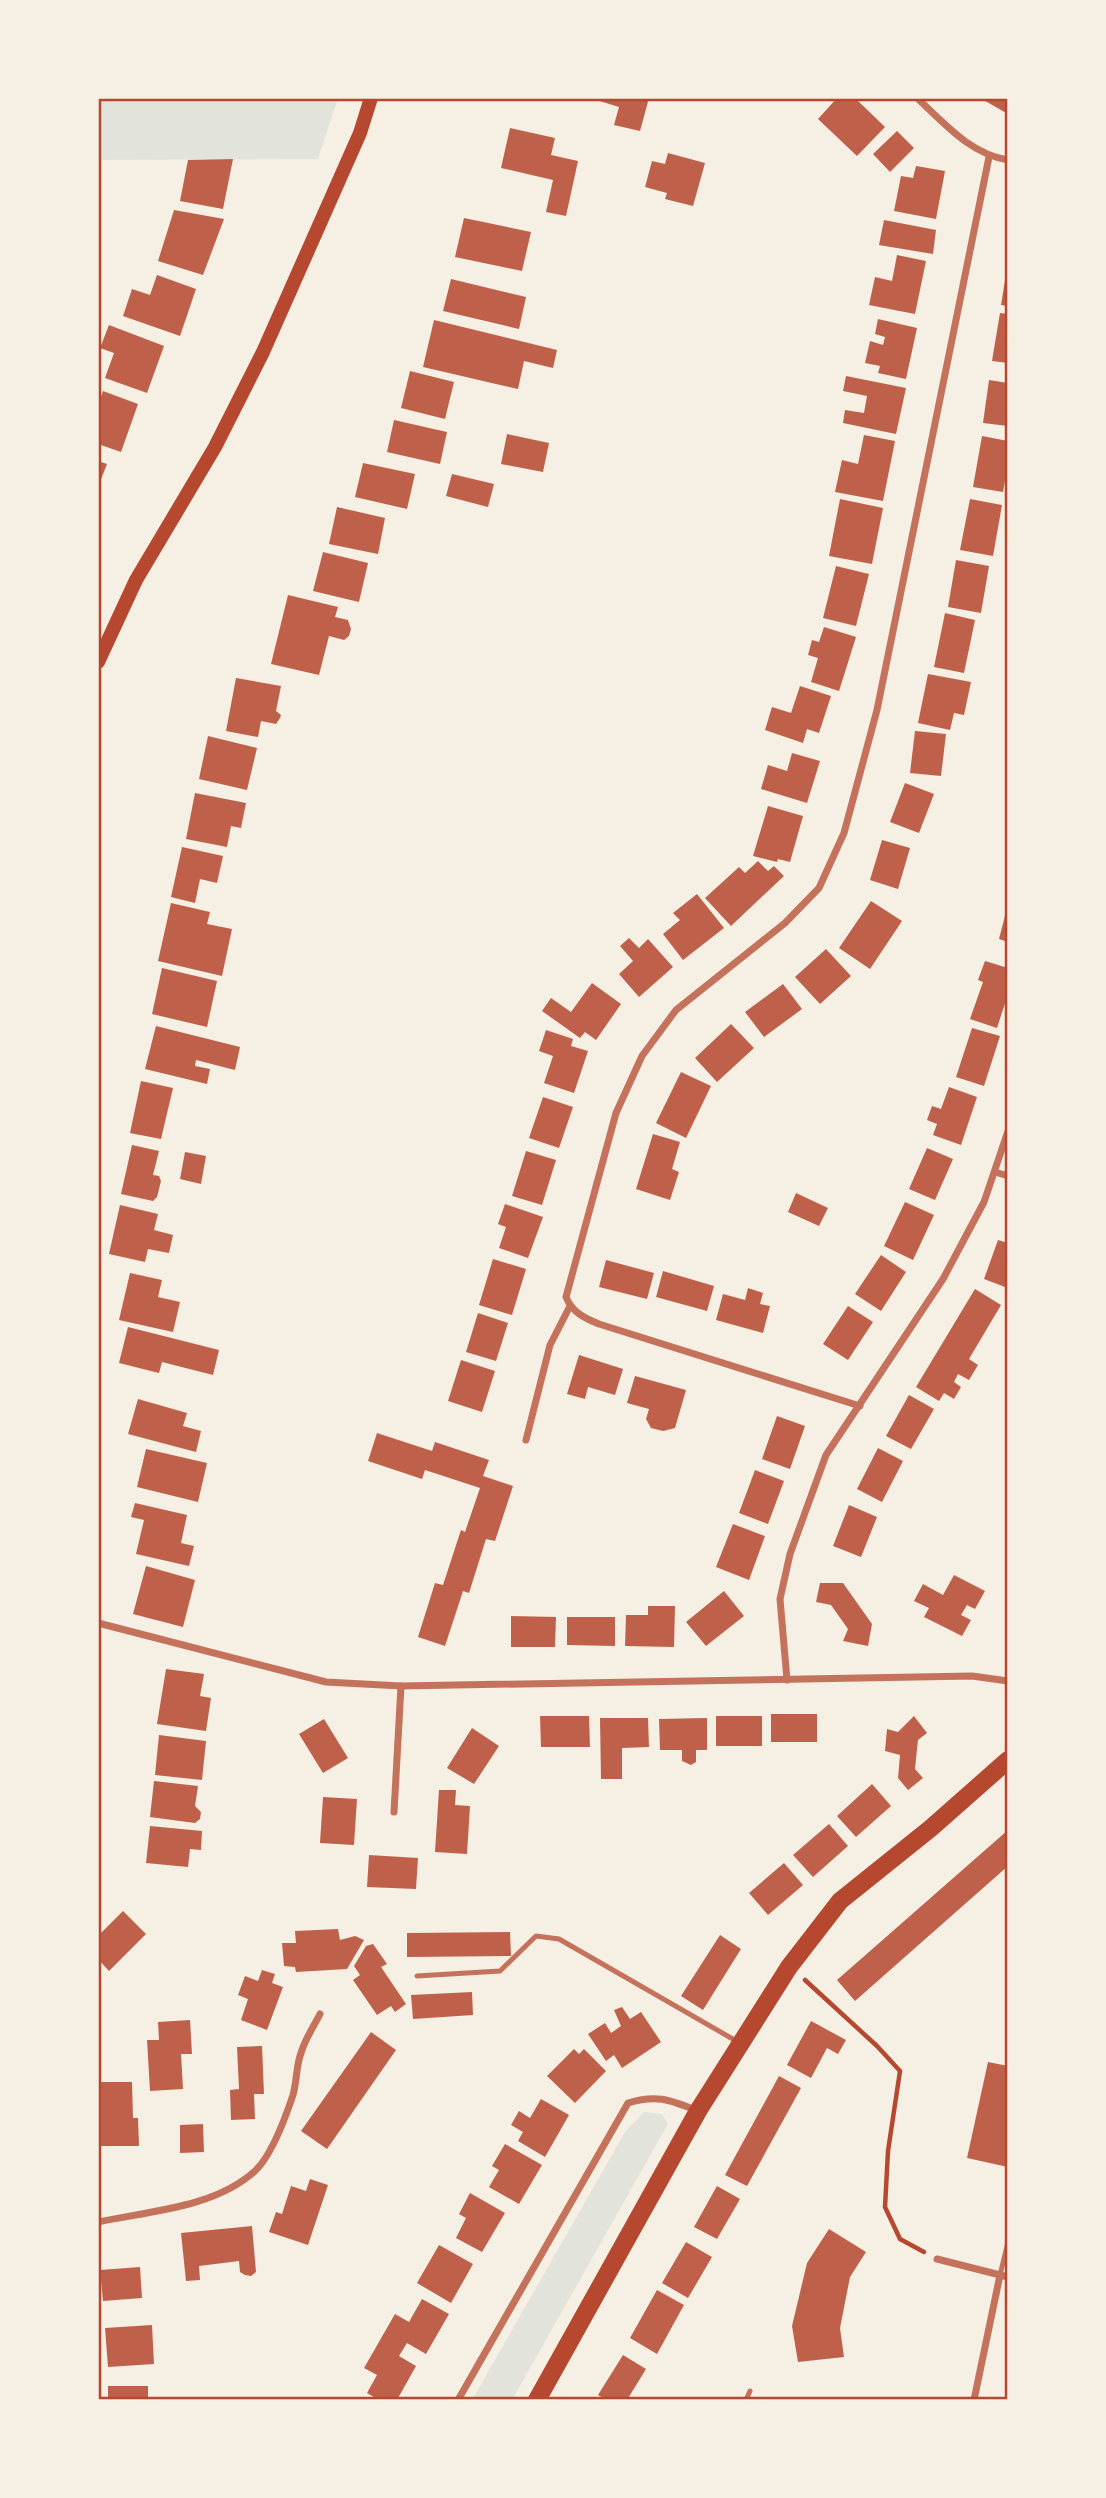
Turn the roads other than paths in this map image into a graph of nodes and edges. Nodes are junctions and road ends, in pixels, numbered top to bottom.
1 (371, 98) edge
2 (917, 98) edge
3 (989, 157) junction
4 (1008, 160) edge
5 (98, 662) edge
6 (1008, 1131) edge
7 (995, 1172) junction
8 (1008, 1176) edge
9 (570, 1306) junction
10 (860, 1406) junction
11 (526, 1440) dead end
12 (98, 1623) edge
13 (787, 1680) junction
14 (1008, 1681) edge
15 (401, 1686) junction
16 (1008, 1760) edge
17 (394, 1812) dead end
18 (417, 1976) dead end
19 (320, 2014) dead end
20 (741, 2044) junction
21 (698, 2111) junction
22 (98, 2222) edge
23 (1008, 2242) edge
24 (937, 2259) road end
25 (1004, 2276) edge
26 (750, 2391) dead end
27 (458, 2400) edge
28 (537, 2400) edge
29 (746, 2400) edge
30 (974, 2400) edge

1 - 5 main road
2 - 3 street
3 - 4 street
3 - 9 street
6 - 7 street
7 - 8 street
7 - 10 street
9 - 10 street
9 - 11 street
10 - 13 street
12 - 15 street
13 - 14 street
13 - 15 street
15 - 17 street
16 - 20 main road
18 - 20 lane
19 - 22 street
20 - 21 main road
21 - 27 street
21 - 28 main road
23 - 25 lane
24 - 25 street
25 - 30 street
26 - 29 lane

